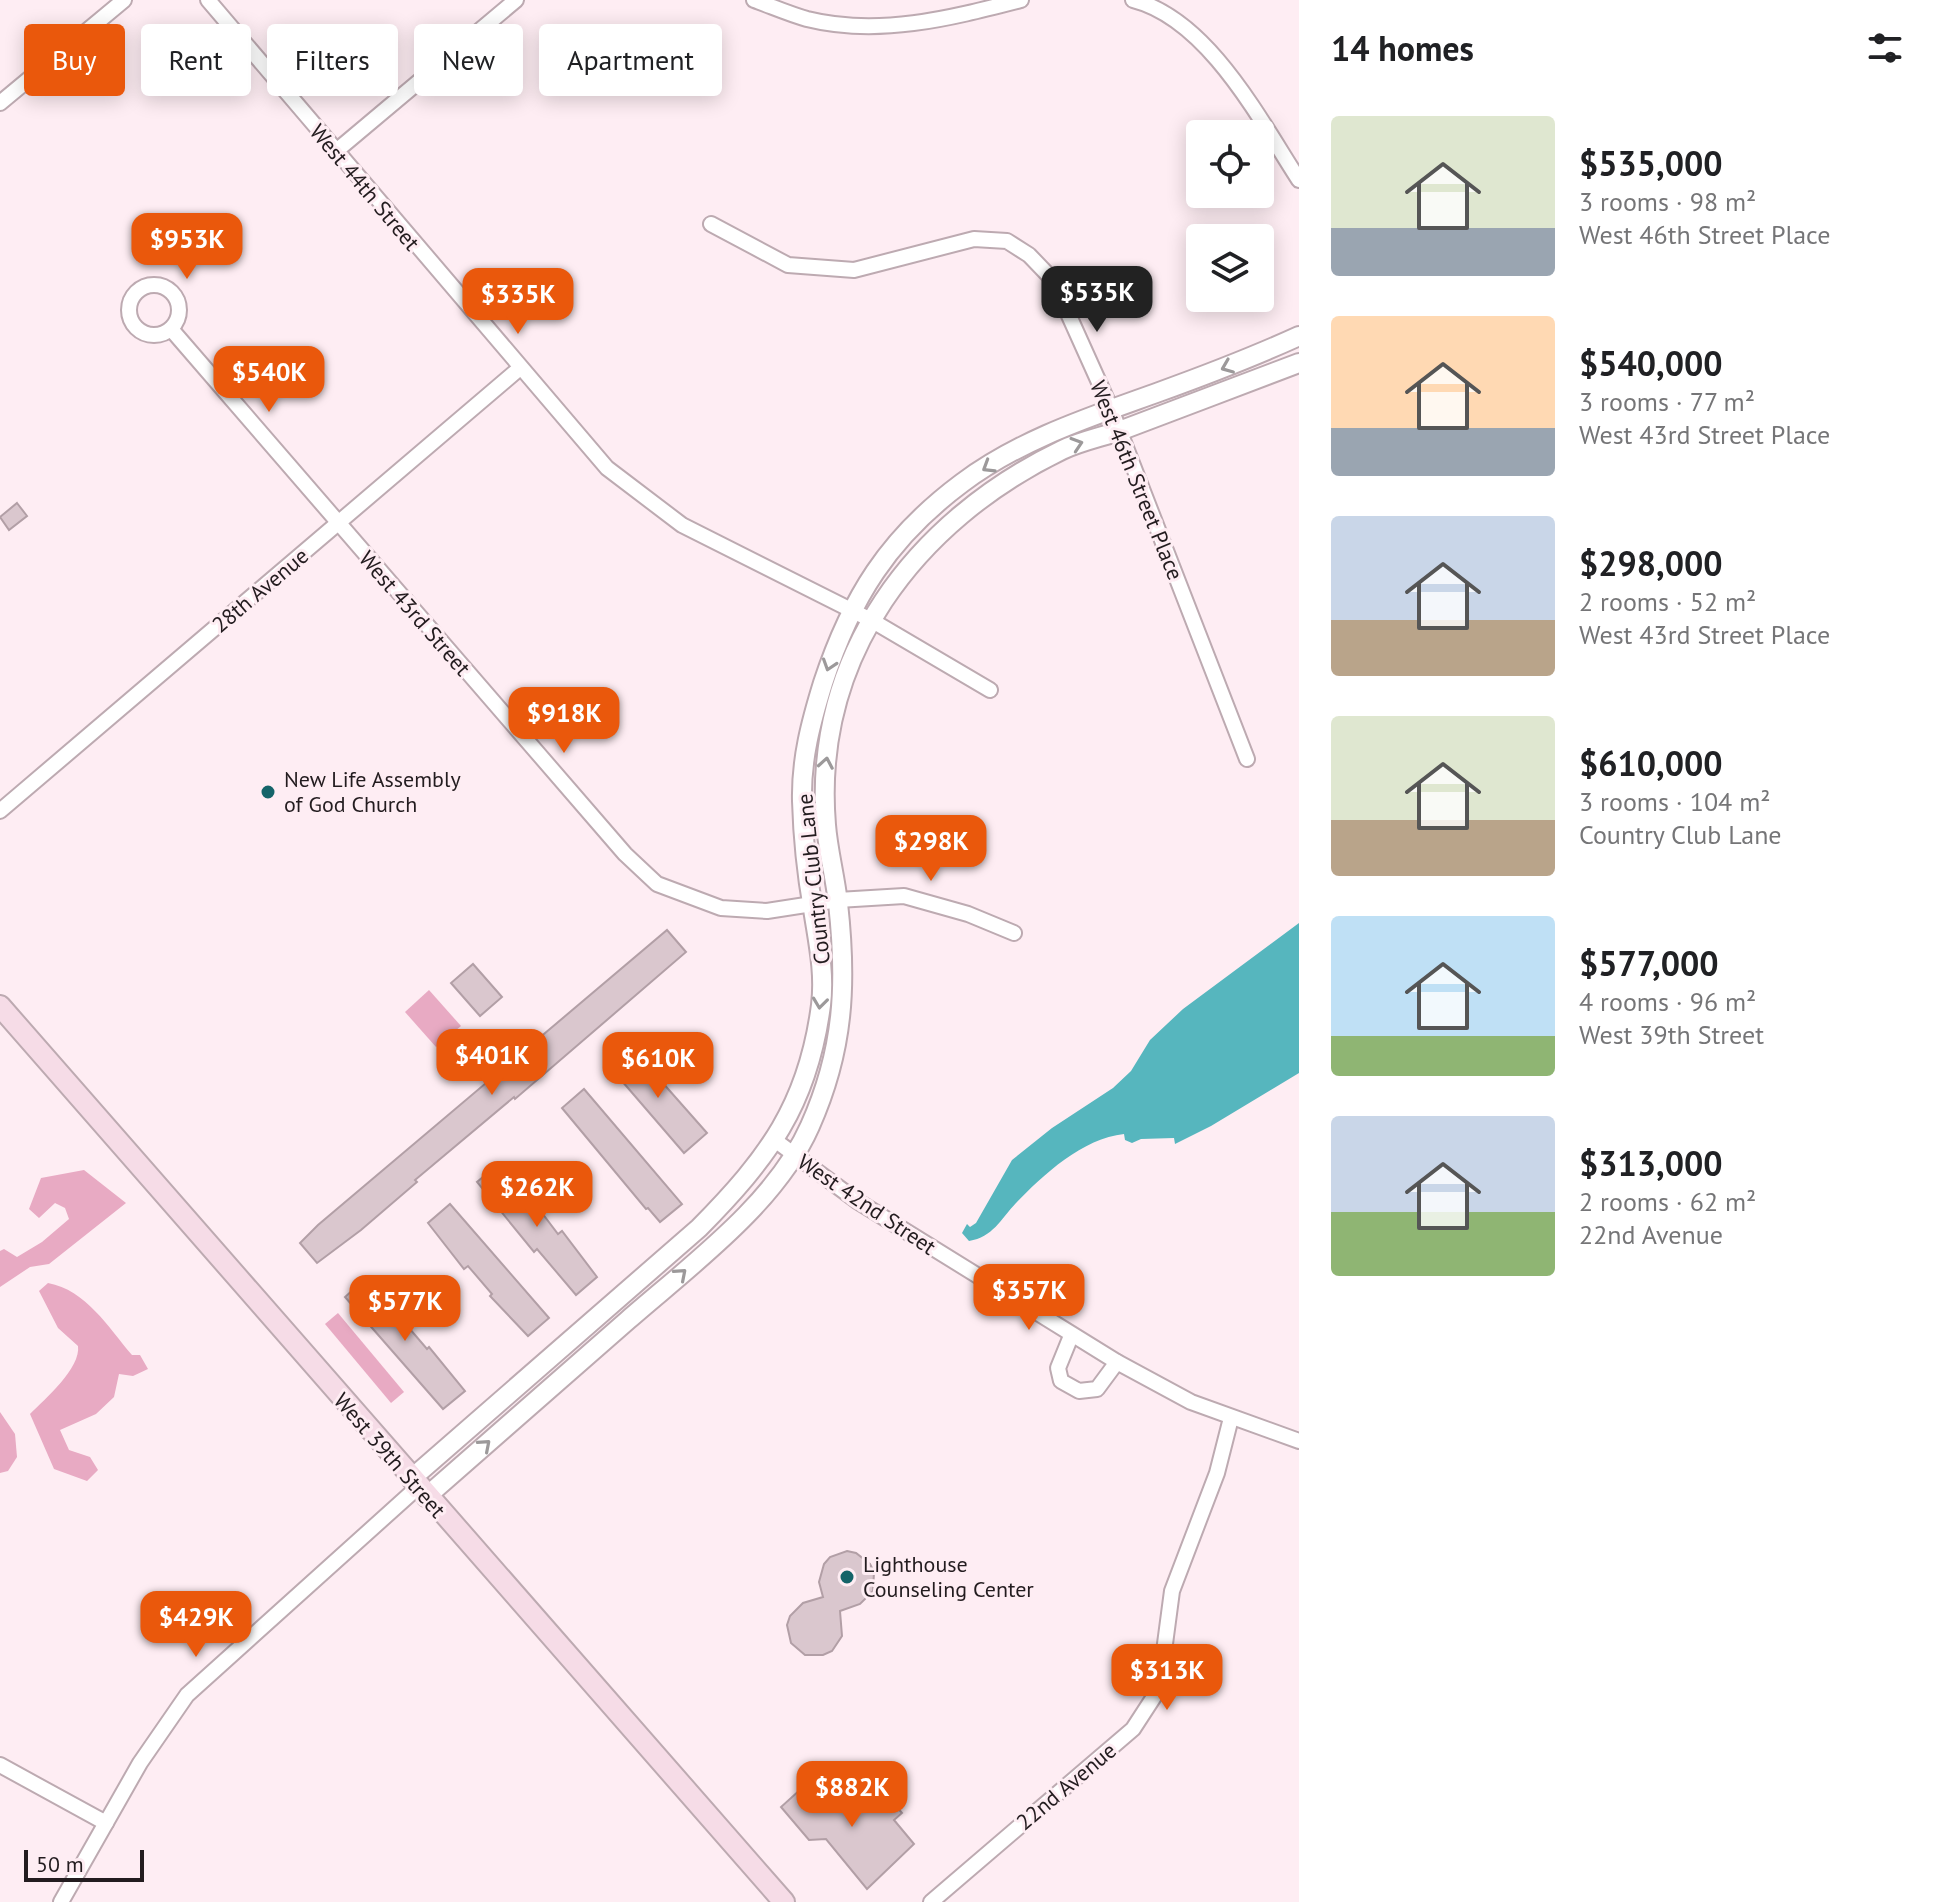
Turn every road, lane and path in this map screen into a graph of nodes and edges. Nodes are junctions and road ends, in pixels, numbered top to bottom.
1 (124, 0) edge
2 (208, 0) edge
3 (516, 0) edge
4 (754, 0) edge
5 (1021, 0) edge
6 (1133, 0) edge
7 (0, 103) edge
8 (335, 152) junction
9 (1299, 180) edge
10 (711, 224) dead end
11 (171, 329) dead end
12 (1299, 336) edge
13 (1299, 363) edge
14 (520, 368) junction
15 (1111, 409) junction
16 (1120, 430) junction
17 (338, 524) junction
18 (850, 611) junction
19 (871, 620) junction
20 (990, 690) dead end
21 (1247, 759) dead end
22 (0, 811) edge
23 (838, 900) junction
24 (812, 906) junction
25 (1014, 933) dead end
26 (0, 1006) edge
27 (776, 1141) junction
28 (796, 1155) junction
29 (1071, 1336) junction
30 (1117, 1362) junction
31 (1231, 1418) junction
32 (1299, 1441) edge
33 (418, 1488) junction
34 (0, 1765) edge
35 (106, 1823) junction
36 (61, 1902) edge
37 (784, 1902) edge
38 (931, 1902) edge

1 - 7 street
2 - 8 street, West 44th Street
3 - 8 street
4 - 5 street
6 - 9 street
8 - 14 street, West 44th Street
10 - 15 street, West 46th Street Place
11 - 17 street, West 43rd Street
12 -> 15 street, Country Club Lane
13 - 16 street, Country Club Lane
14 - 17 street, 28th Avenue
14 - 18 street, West 44th Street
15 - 16 street, West 46th Street Place
15 -> 18 street, Country Club Lane
19 -> 16 street, Country Club Lane
16 - 21 street, West 46th Street Place
17 - 22 street, 28th Avenue
17 - 24 street, West 43rd Street
18 - 19 street, West 44th Street
18 -> 24 street, Country Club Lane
19 - 20 street, West 44th Street
23 -> 19 street, Country Club Lane
23 - 24 street, West 43rd Street
23 - 25 street, West 43rd Street
23 - 28 street, Country Club Lane
24 -> 27 street, Country Club Lane
26 - 33 main road, West 39th Street
27 - 28 street, West 42nd Street
27 - 33 street, Country Club Lane
28 - 29 street, West 42nd Street
33 -> 28 street, Country Club Lane
29 - 30 street, West 42nd Street
29 - 30 street
30 - 31 street, West 42nd Street
31 - 32 street, West 42nd Street
31 - 38 street, 22nd Avenue
33 - 35 street, Country Club Lane
33 - 37 main road, West 39th Street
34 - 35 street
35 - 36 street, Country Club Lane

